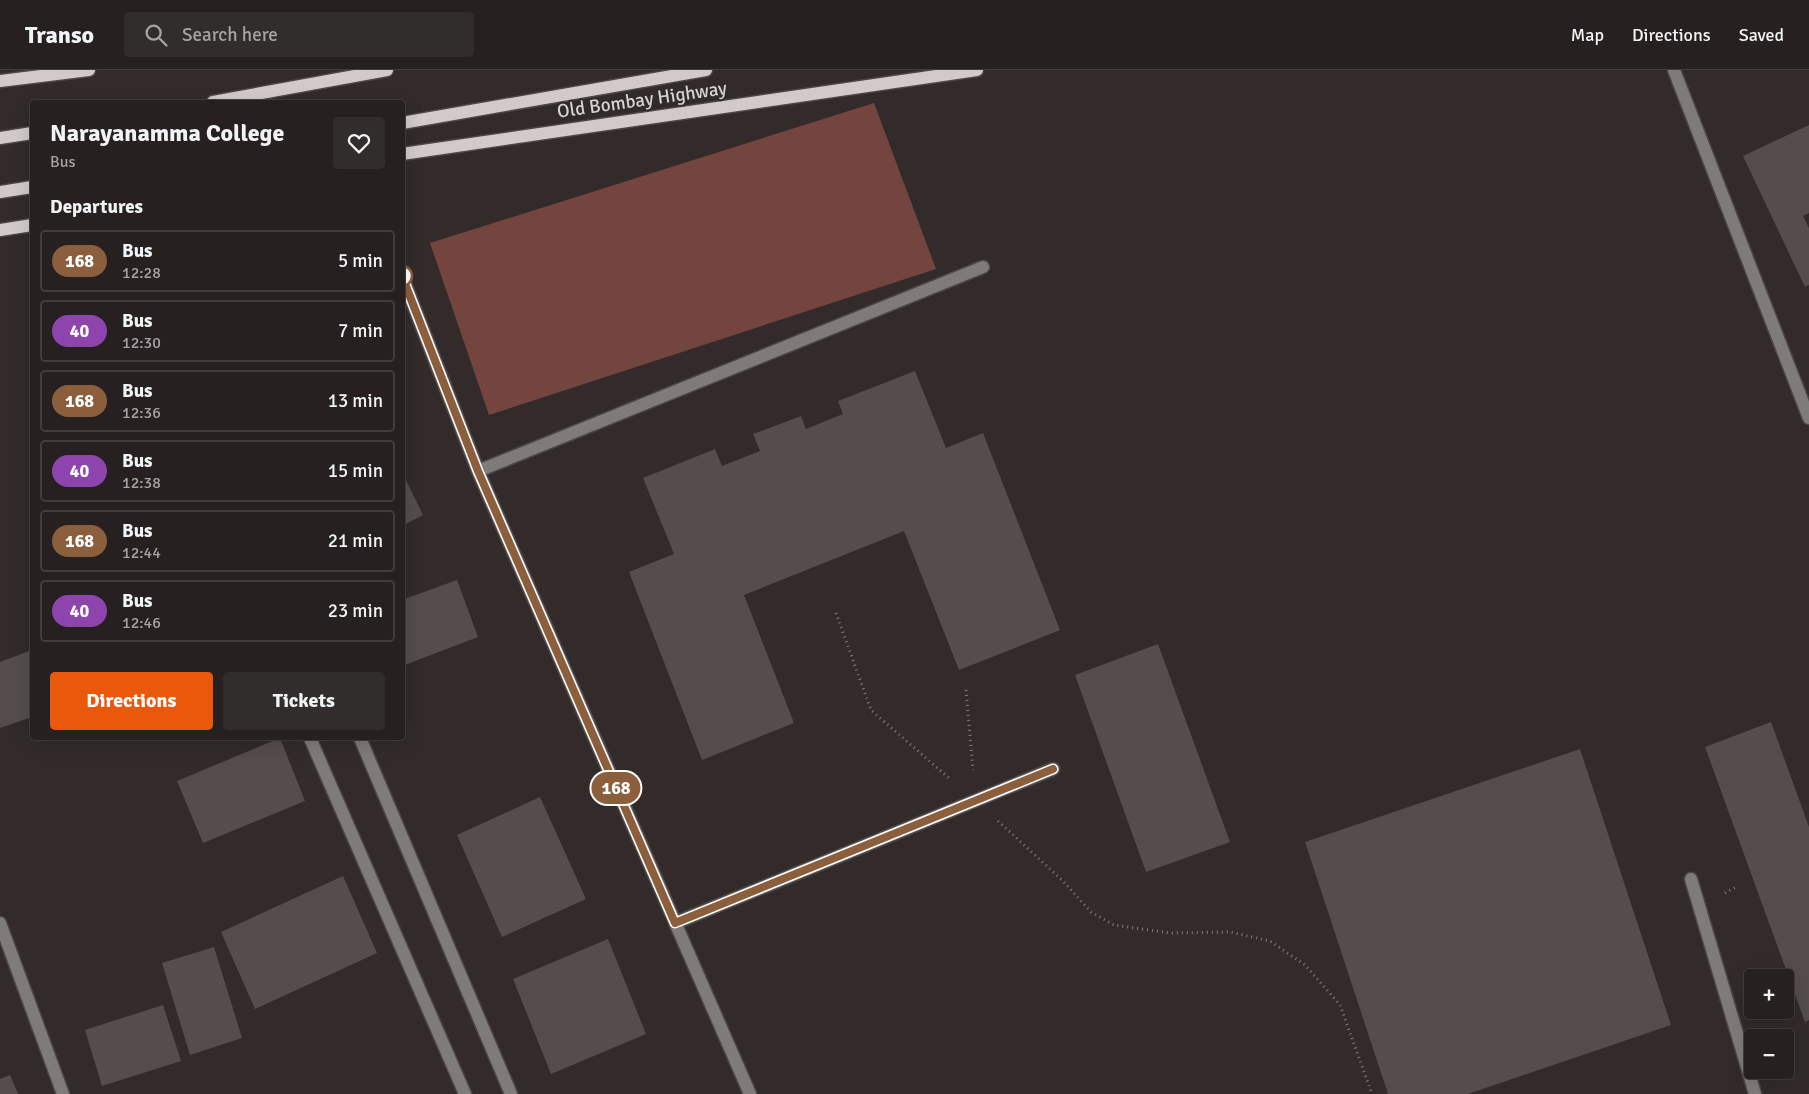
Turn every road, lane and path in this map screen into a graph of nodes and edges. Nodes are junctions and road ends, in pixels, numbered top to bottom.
1 (89, 70) edge
2 (388, 70) edge
3 (706, 70) edge
4 (976, 70) edge
5 (1674, 70) edge
6 (0, 80) edge
7 (225, 100) edge
8 (405, 122) edge
9 (30, 133) edge
10 (0, 138) edge
11 (405, 154) edge
12 (30, 187) edge
13 (0, 192) edge
14 (30, 225) edge
15 (0, 230) edge
16 (983, 267) dead end
17 (405, 284) edge
18 (1809, 418) edge
19 (478, 471) junction
20 (836, 613) dead end
21 (966, 690) dead end
22 (311, 740) edge
23 (361, 740) edge
24 (1053, 769) dead end
25 (976, 801) junction
26 (1692, 879) dead end
27 (0, 922) edge
28 (675, 923) junction
29 (63, 1094) edge
30 (465, 1094) edge
31 (511, 1094) edge
32 (750, 1094) edge
33 (1372, 1094) edge
34 (1755, 1094) edge

1 - 6 main road
2 - 7 main road
3 - 8 main road
4 - 11 main road, Old Bombay Highway
5 - 18 street
9 - 10 main road
12 - 13 main road
14 - 15 main road
16 - 19 street
17 - 19 street
19 - 28 street
20 - 25 path
21 - 25 path
22 - 30 street
23 - 31 street
24 - 25 street
25 - 28 street
25 - 33 path
26 - 34 street
27 - 29 street
28 - 32 street

